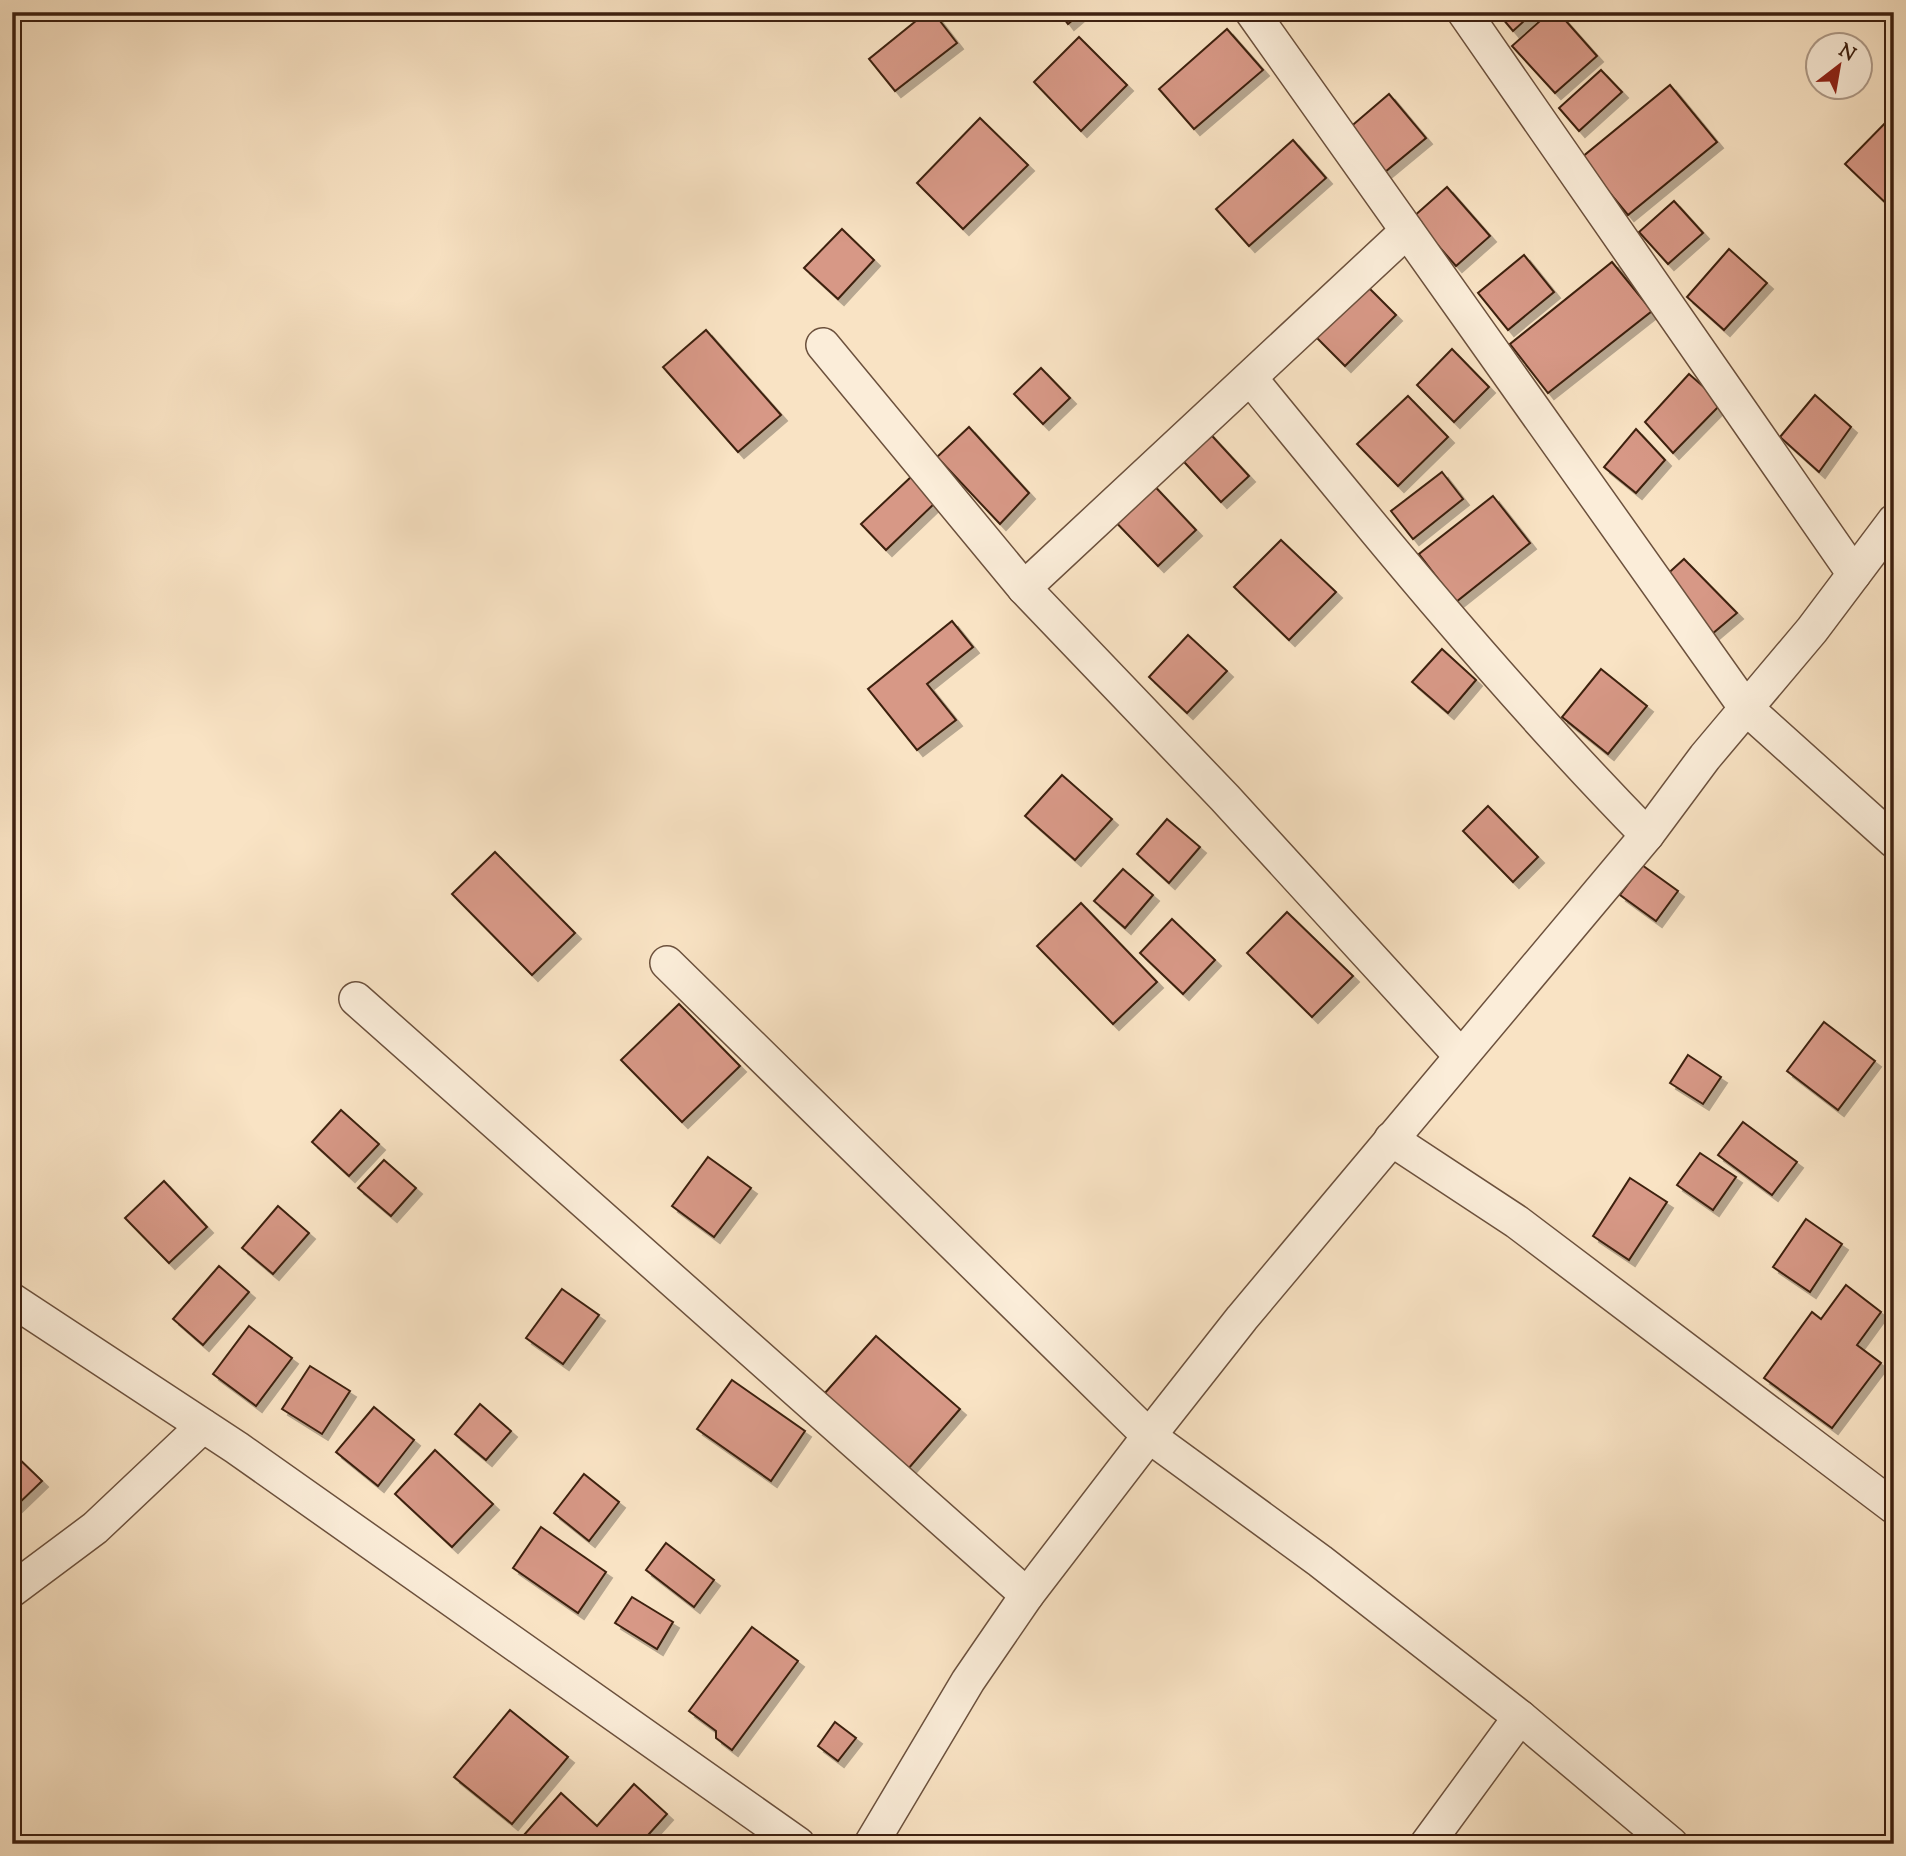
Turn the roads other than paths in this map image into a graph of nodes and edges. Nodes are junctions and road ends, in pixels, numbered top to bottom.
1 (1252, 12) edge
2 (1464, 12) edge
3 (1407, 231) junction
4 (823, 345) dead end
5 (1251, 379) junction
6 (1894, 521) edge
7 (1854, 574) junction
8 (1024, 588) junction
9 (1745, 708) junction
10 (1647, 835) junction
11 (1894, 841) edge
12 (667, 963) dead end
13 (356, 999) dead end
14 (1461, 1056) junction
15 (1391, 1139) junction
16 (12, 1300) edge
17 (203, 1426) junction
18 (1149, 1437) junction
19 (1894, 1507) edge
20 (12, 1590) edge
21 (1027, 1595) junction
22 (1520, 1717) junction
23 (798, 1844) edge
24 (871, 1844) edge
25 (1427, 1844) edge
26 (1671, 1844) edge

1 - 3 street
2 - 7 street
3 - 5 street
3 - 9 street
4 - 8 street
5 - 8 street
5 - 10 street
6 - 7 street
7 - 9 street
8 - 14 street
9 - 10 street
9 - 11 street
10 - 14 street
12 - 18 street
13 - 21 street
14 - 15 street
15 - 18 street
15 - 19 street
16 - 17 street
17 - 20 street
17 - 23 street
18 - 21 street
18 - 22 street
21 - 24 street
22 - 25 street
22 - 26 street

